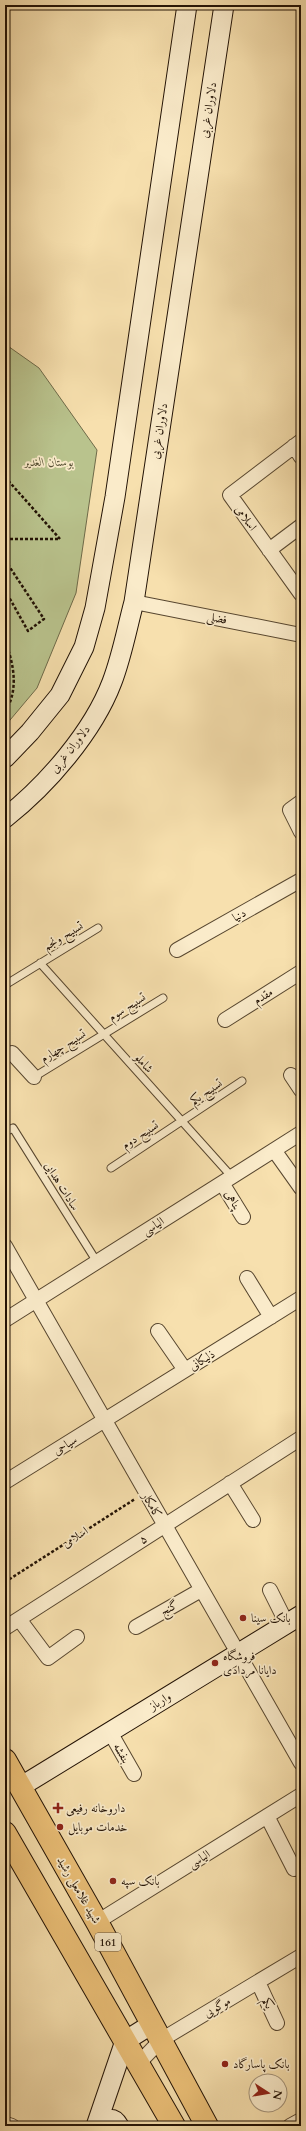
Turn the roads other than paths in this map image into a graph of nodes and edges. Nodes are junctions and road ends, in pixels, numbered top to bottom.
1 (188, 5) edge
2 (224, 5) edge
3 (299, 448) edge
4 (301, 526) edge
5 (269, 550) junction
6 (299, 589) edge
7 (134, 602) junction
8 (301, 635) edge
9 (5, 758) edge
10 (296, 806) edge
11 (5, 818) edge
12 (301, 832) edge
13 (301, 880) edge
14 (98, 928) dead end
15 (176, 950) dead end
16 (40, 963) junction
17 (301, 972) edge
18 (5, 985) edge
19 (163, 998) dead end
20 (225, 1020) dead end
21 (104, 1034) junction
22 (12, 1053) dead end
23 (291, 1075) dead end
24 (34, 1077) joint
25 (242, 1081) dead end
26 (301, 1090) edge
27 (182, 1121) junction
28 (5, 1132) edge
29 (301, 1133) edge
30 (274, 1150) junction
31 (111, 1168) dead end
32 (227, 1180) junction
33 (301, 1188) edge
34 (243, 1217) dead end
35 (5, 1246) edge
36 (97, 1262) junction
37 (247, 1278) dead end
38 (301, 1298) edge
39 (35, 1301) junction
40 (272, 1317) junction
41 (5, 1320) edge
42 (158, 1331) dead end
43 (185, 1370) junction
44 (104, 1421) junction
45 (301, 1438) edge
46 (5, 1482) edge
47 (230, 1483) junction
48 (253, 1520) dead end
49 (164, 1526) junction
50 (201, 1590) junction
51 (270, 1590) dead end
52 (19, 1619) junction
53 (294, 1619) edge
54 (136, 1627) dead end
55 (5, 1628) edge
56 (76, 1637) dead end
57 (238, 1654) junction
58 (110, 1732) junction
59 (5, 1760) edge
60 (301, 1763) edge
61 (134, 1774) dead end
62 (12, 1783) edge
63 (301, 1795) edge
64 (267, 1816) junction
65 (48, 1836) junction
66 (8, 1840) edge
67 (294, 1869) dead end
68 (97, 1922) junction
69 (301, 1956) edge
70 (258, 1982) junction
71 (277, 2023) dead end
72 (157, 2032) junction
73 (125, 2041) junction
74 (138, 2064) junction
75 (301, 2120) edge
76 (97, 2126) edge
77 (119, 2126) edge
78 (174, 2126) edge
79 (208, 2126) edge
80 (290, 2126) edge

1 - 9 main road
2 - 7 main road, دلاوران غربی
3 - 5 street, اسلامی
4 - 5 street
5 - 6 street, اسلامی
7 - 8 street, فضلی
7 - 11 main road, دلاوران غربی
10 - 12 street
13 - 15 street, دنیا
14 - 16 lane, تسبیح ونجم
16 - 18 lane, تسبیح ونجم
16 - 21 lane, شاملو
17 - 20 street, مقدم
19 - 21 lane, تسبیح سوم
21 - 24 lane, تسبیح چهارم
21 - 27 lane, شاملو
22 - 24 street
23 - 26 street
25 - 27 lane, تسبیح یکم
27 - 31 lane, تسبیح دوم
27 - 32 lane, شاملو
28 - 36 lane, سادات هدایی
29 - 30 street, الیاسی
30 - 32 street, الیاسی
30 - 33 street
32 - 34 street, پناهی
32 - 36 street, الیاسی
35 - 39 street, کامکار
36 - 39 street, الیاسی
37 - 40 street
38 - 40 street, ذلیکانی
39 - 41 street, الیاسی
39 - 44 street, کامکار
40 - 43 street, ذلیکانی
42 - 43 street
43 - 44 street, ذلیکانی
44 - 46 street, سیاحی
44 - 49 street, کامکار
45 - 47 street, ۵
47 - 48 street
47 - 49 street, ۵
49 - 50 street, کامکار
49 - 52 street, ۵
50 - 54 street, گنج
50 - 57 street, کامکار
51 - 53 street
52 - 55 street, ۵
52 - 56 street
53 - 57 main road, وارباز
57 - 58 main road, وارباز
57 - 60 street, کامکار
58 - 61 street, بنفشه
58 - 62 main road, وارباز
59 - 62 main road, شهید غلامعلی رشید / 161
62 - 65 main road, شهید غلامعلی رشید / 161
63 - 64 street, الیاسی
64 - 67 street
64 - 68 street, الیاسی
65 - 66 main road
65 - 68 main road, شهید غلامعلی رشید / 161
66 - 73 main road
68 - 72 main road, شهید غلامعلی رشید / 161
69 - 70 street, موگویی
70 - 71 street, یکم
70 - 72 street, موگویی
72 - 73 main road
72 - 74 street, موگویی
72 - 79 main road, شهید غلامعلی رشید / 161
73 - 74 main road
73 - 76 main road
74 - 78 main road
75 - 80 street
76 - 77 main road

